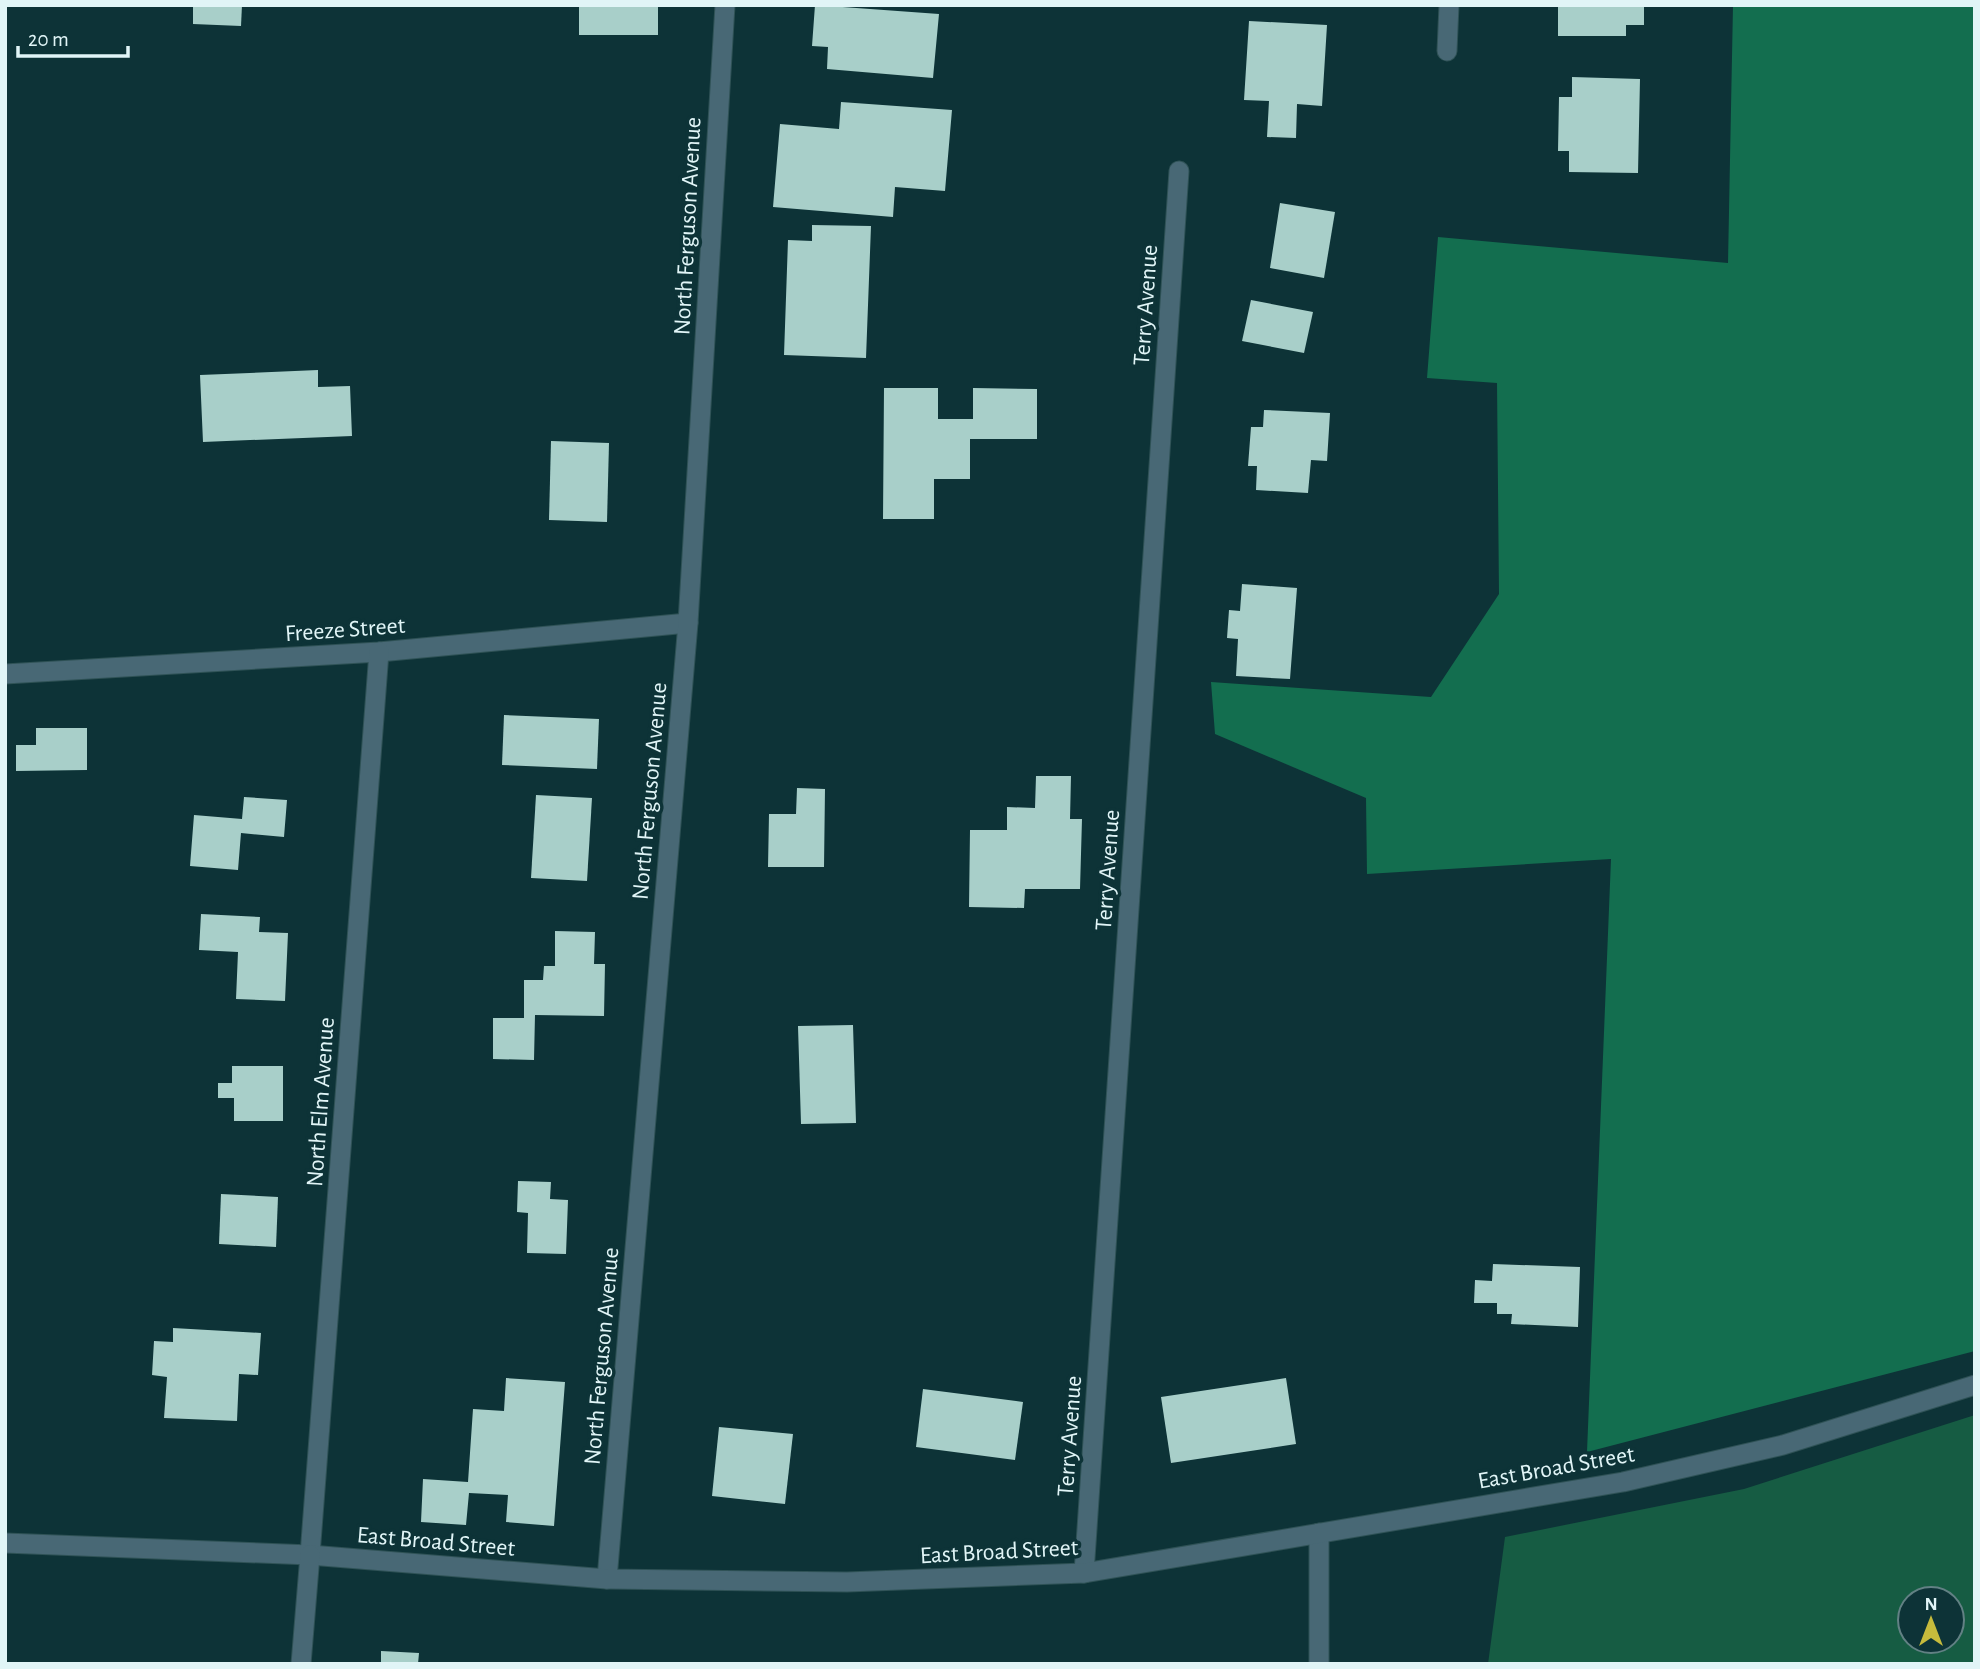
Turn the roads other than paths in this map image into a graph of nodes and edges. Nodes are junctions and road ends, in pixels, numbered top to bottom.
1 (725, 5) edge
2 (1449, 5) edge
3 (1447, 51) dead end
4 (1179, 172) dead end
5 (688, 623) junction
6 (379, 652) junction
7 (5, 674) edge
8 (1975, 1385) edge
9 (1319, 1533) junction
10 (5, 1544) edge
11 (310, 1555) junction
12 (1084, 1573) junction
13 (607, 1579) junction
14 (301, 1664) edge
15 (1319, 1664) edge

1 - 5 street, North Ferguson Avenue
2 - 3 street
4 - 12 street, Terry Avenue
5 - 6 street, Freeze Street
5 - 13 street, North Ferguson Avenue
6 - 7 street, Freeze Street
6 - 11 street, North Elm Avenue
8 - 9 street, East Broad Street
9 - 12 street, East Broad Street
9 - 15 street
10 - 11 street, East Broad Street
11 - 13 street, East Broad Street
11 - 14 street, North Elm Avenue
12 - 13 street, East Broad Street

